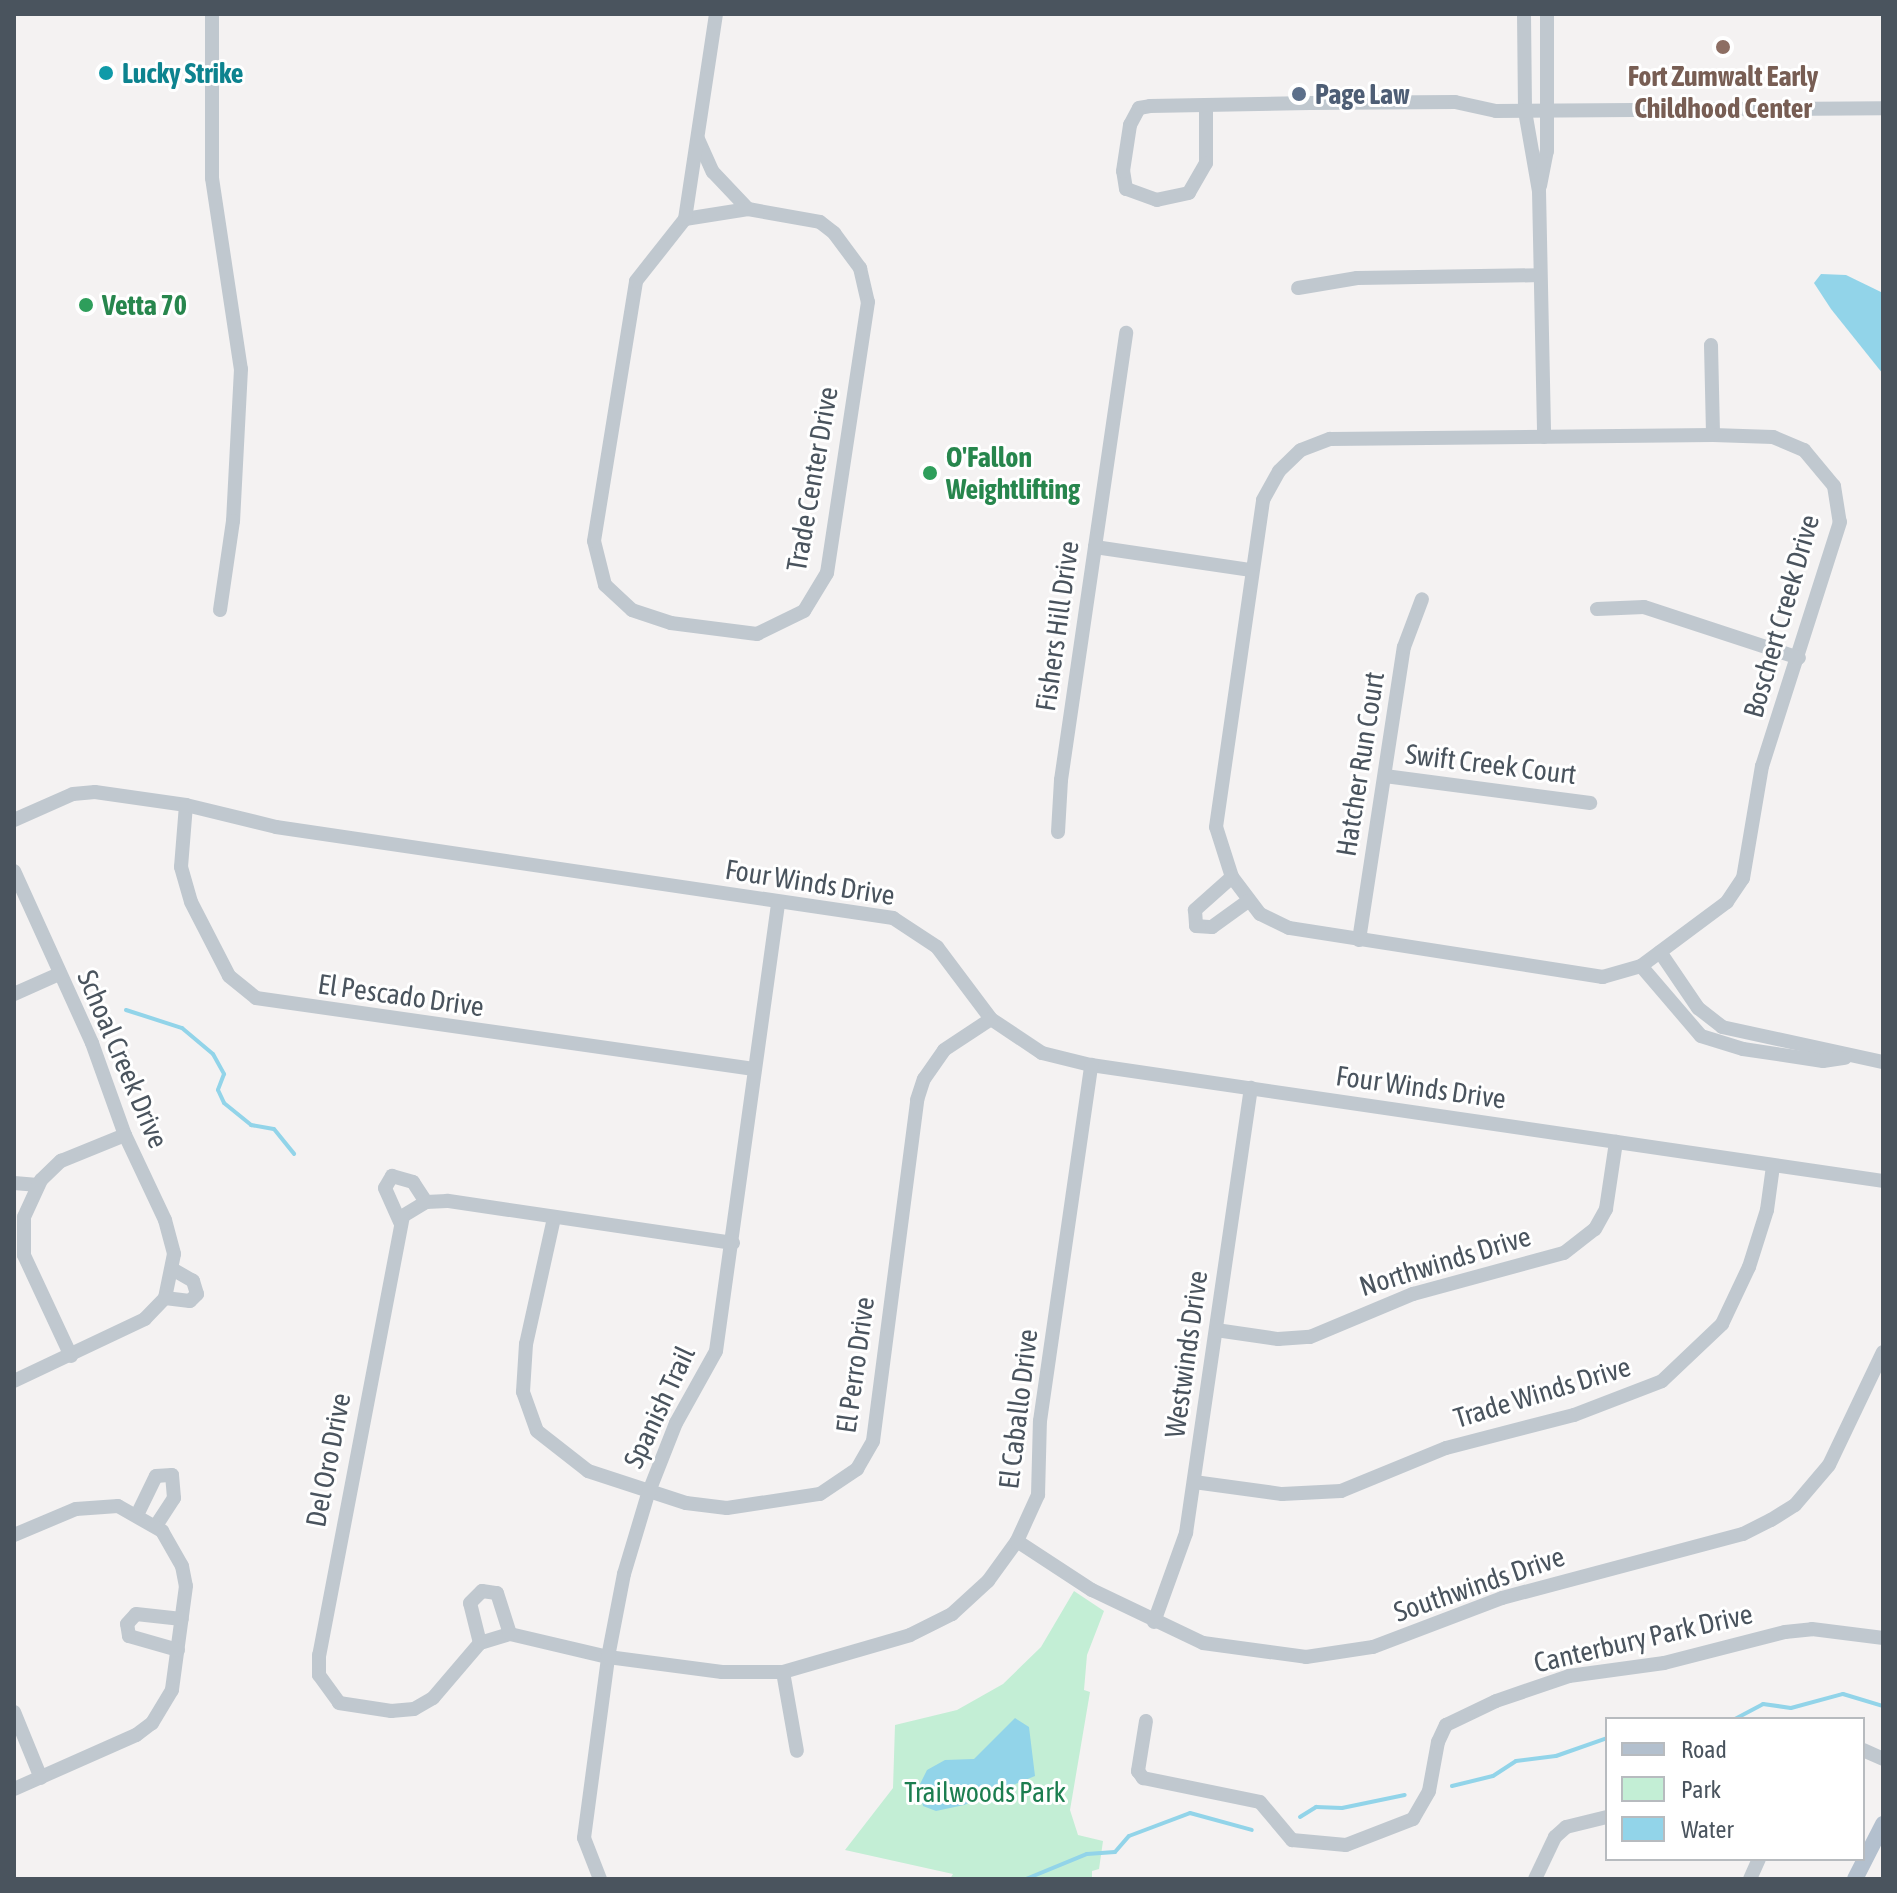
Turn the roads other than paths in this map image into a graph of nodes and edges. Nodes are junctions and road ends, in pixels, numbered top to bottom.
1 (212, 14) edge
2 (716, 14) edge
3 (1524, 14) edge
4 (1547, 14) edge
5 (1548, 85) junction
6 (1206, 105) junction
7 (1883, 108) edge
8 (1548, 110) junction
9 (1581, 110) junction
10 (1525, 111) junction
11 (698, 139) junction
12 (1539, 191) junction
13 (748, 209) junction
14 (685, 219) junction
15 (1540, 275) junction
16 (1298, 288) dead end
17 (1126, 333) dead end
18 (1711, 345) dead end
19 (1713, 435) junction
20 (1544, 437) junction
21 (1095, 547) junction
22 (1251, 570) junction
23 (1422, 599) dead end
24 (1597, 609) dead end
25 (220, 610) dead end
26 (1799, 658) junction
27 (1385, 776) junction
28 (1590, 803) dead end
29 (186, 805) junction
30 (14, 820) edge
31 (1058, 832) dead end
32 (14, 871) edge
33 (1232, 877) junction
34 (1248, 901) junction
35 (778, 902) junction
36 (1359, 940) junction
37 (1660, 952) junction
38 (1641, 966) junction
39 (59, 974) junction
40 (14, 994) edge
41 (991, 1019) junction
42 (1849, 1057) junction
43 (1883, 1062) edge
44 (1091, 1065) junction
45 (754, 1069) junction
46 (1251, 1088) junction
47 (125, 1135) junction
48 (1616, 1142) junction
49 (1773, 1166) junction
50 (1883, 1181) edge
51 (14, 1183) edge
52 (38, 1185) junction
53 (426, 1202) junction
54 (19, 1215) edge
55 (554, 1218) junction
56 (400, 1222) junction
57 (733, 1243) junction
58 (172, 1269) junction
59 (165, 1298) junction
60 (1216, 1330) junction
61 (1883, 1352) edge
62 (71, 1356) junction
63 (14, 1381) edge
64 (1194, 1482) junction
65 (648, 1494) junction
66 (138, 1513) junction
67 (156, 1526) junction
68 (14, 1535) edge
69 (1017, 1541) junction
70 (182, 1619) junction
71 (1154, 1622) junction
72 (504, 1636) junction
73 (1883, 1638) edge
74 (480, 1643) junction
75 (178, 1650) junction
76 (608, 1657) junction
77 (783, 1672) junction
78 (14, 1712) edge
79 (1146, 1721) dead end
80 (797, 1751) dead end
81 (41, 1778) junction
82 (14, 1789) edge
83 (1605, 1817) edge
84 (1883, 1824) edge
85 (1865, 1859) edge
86 (1864, 1861) edge
87 (600, 1879) edge
88 (1535, 1879) edge
89 (1855, 1879) edge

1 - 25 street
2 - 11 street, Trade Center Drive
3 - 10 street
4 - 5 street
5 - 8 street
5 - 9 street
6 - 6 street
6 - 10 street
7 - 9 street
8 - 9 street
8 - 10 street
8 - 12 street
10 - 12 street
11 - 13 street
11 - 14 street, Trade Center Drive
12 - 15 street
13 - 14 street, Trade Center Drive
13 - 14 street, Trade Center Drive
15 - 16 street
15 - 20 street
17 - 21 street, Fishers Hill Drive
18 - 19 street
19 - 20 street, Boschert Creek Drive
19 - 26 street, Boschert Creek Drive
20 - 22 street, Boschert Creek Drive
21 - 22 street
21 - 31 street, Fishers Hill Drive
22 - 33 street, Boschert Creek Drive
23 - 27 street, Hatcher Run Court
24 - 26 street
26 - 37 street, Boschert Creek Drive
27 - 28 street, Swift Creek Court
27 - 36 street, Hatcher Run Court
29 - 30 street, Four Winds Drive
29 - 35 street, Four Winds Drive
29 - 45 street, El Pescado Drive
32 - 39 street, Schoal Creek Drive
33 - 34 street, Boschert Creek Drive
33 - 34 street
34 - 36 street, Boschert Creek Drive
35 - 41 street, Four Winds Drive
35 - 45 street, Spanish Trail
36 - 38 street, Boschert Creek Drive
37 - 38 street, Boschert Creek Drive
37 - 42 street
38 - 42 street
39 - 40 street
39 - 47 street, Schoal Creek Drive
41 - 44 street, Four Winds Drive
41 - 65 street, El Perro Drive
42 - 43 street
44 - 46 street, Four Winds Drive
44 - 69 street, El Caballo Drive
45 - 57 street, Spanish Trail
46 - 48 street, Four Winds Drive
46 - 60 street, Westwinds Drive
47 - 52 street
47 - 58 street, Schoal Creek Drive
48 - 49 street, Four Winds Drive
48 - 60 street, Northwinds Drive
49 - 50 street, Four Winds Drive
49 - 64 street, Trade Winds Drive
51 - 52 street
52 - 54 street
53 - 55 street
53 - 56 street
53 - 56 street
54 - 62 street
55 - 57 street
55 - 65 street, El Perro Drive
56 - 74 street, Del Oro Drive
57 - 65 street, Spanish Trail
58 - 59 street, Schoal Creek Drive
58 - 59 street
59 - 62 street
60 - 64 street, Westwinds Drive
61 - 71 street, Southwinds Drive
62 - 63 street
64 - 71 street, Westwinds Drive
65 - 76 street, Spanish Trail
66 - 67 street
66 - 67 street
66 - 68 street
67 - 70 street
69 - 71 street, Southwinds Drive
69 - 77 street, El Caballo Drive
70 - 75 street
70 - 75 street
72 - 74 street
72 - 74 street
72 - 76 street, El Caballo Drive
73 - 79 street, Canterbury Park Drive
75 - 81 street
76 - 77 street, El Caballo Drive
76 - 87 street, Spanish Trail
77 - 80 street
78 - 81 street
81 - 82 street
83 - 88 street
84 - 85 main road
86 - 89 main road

